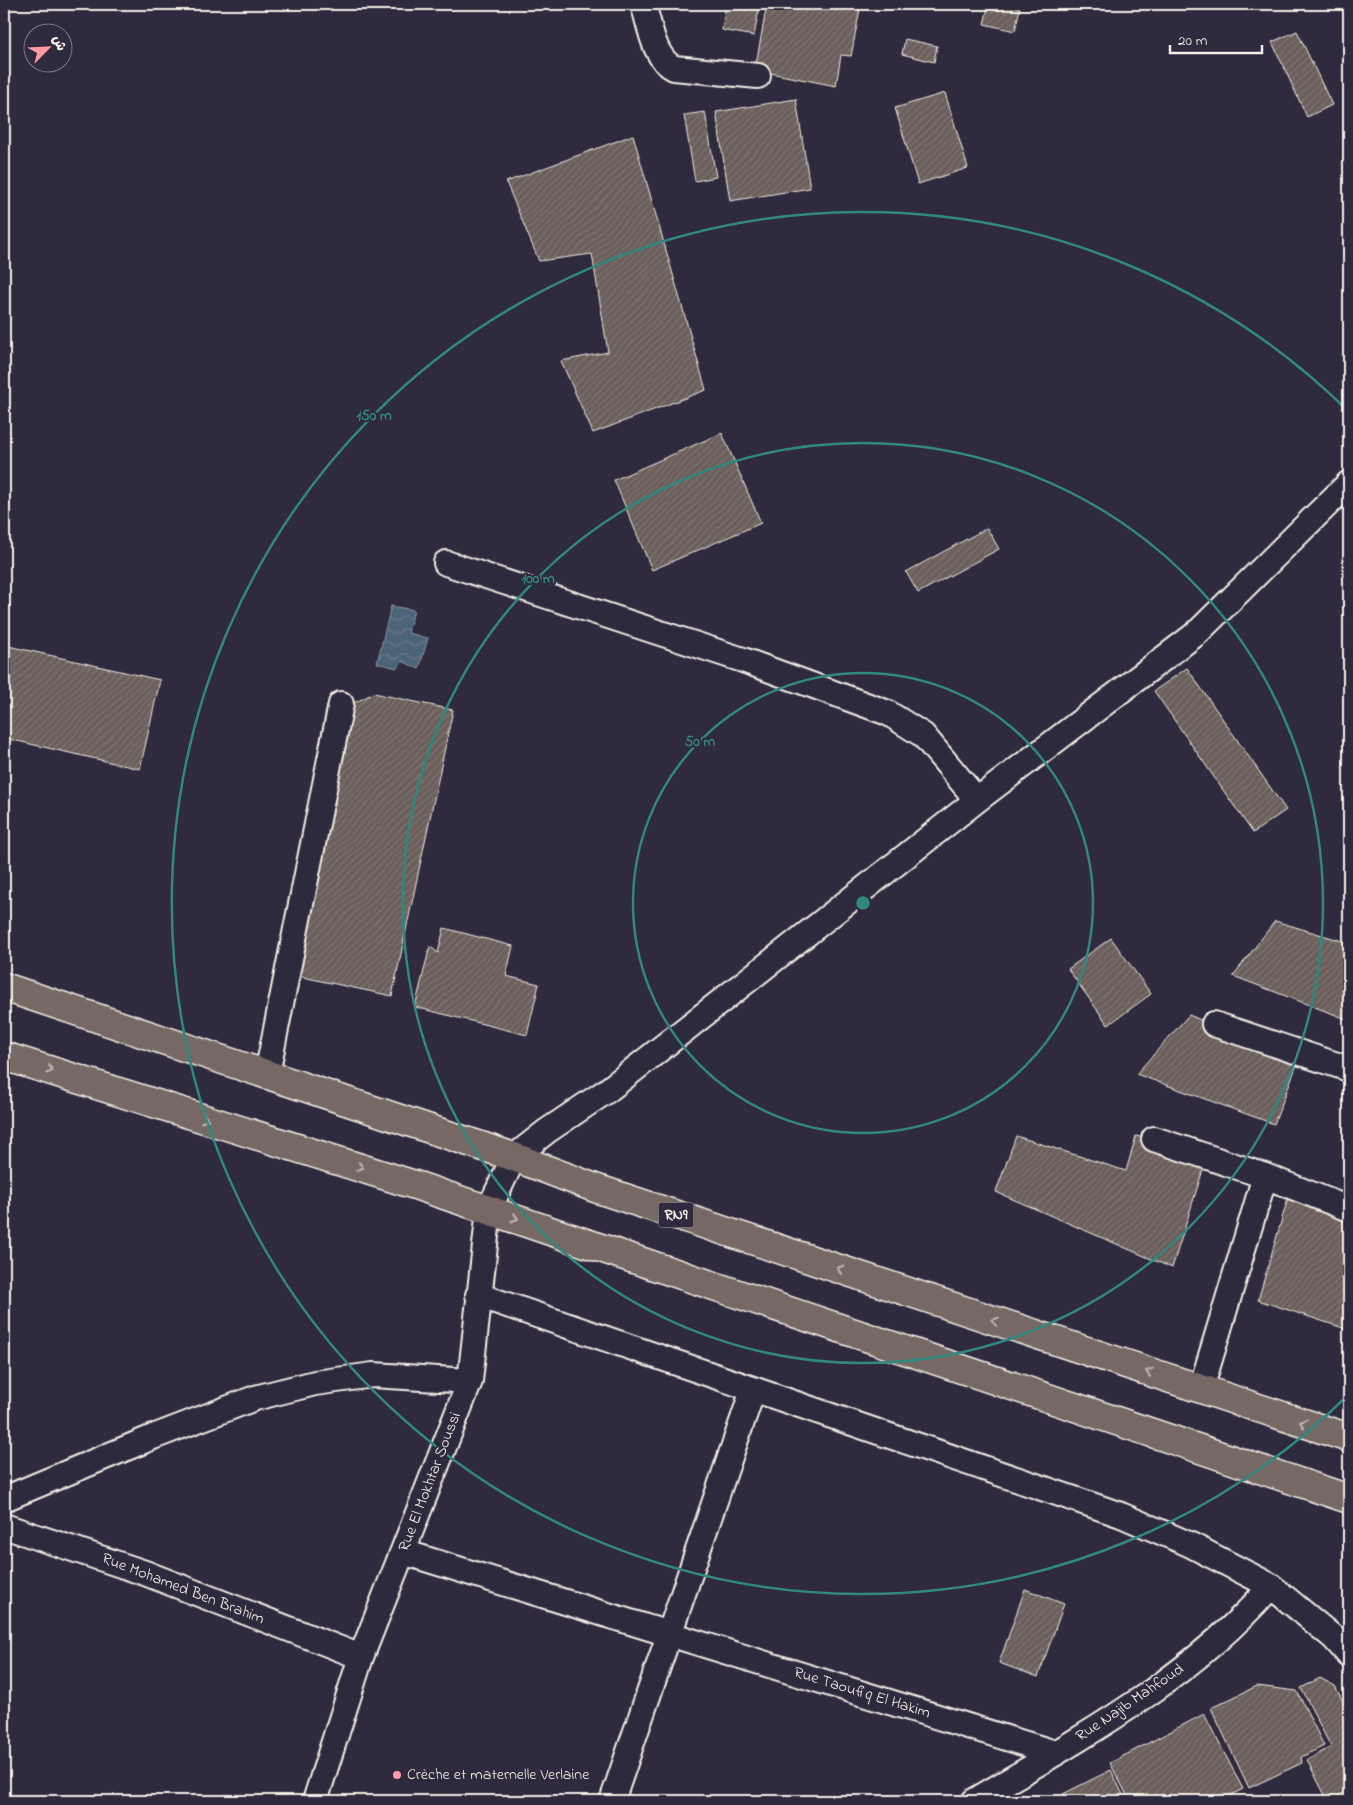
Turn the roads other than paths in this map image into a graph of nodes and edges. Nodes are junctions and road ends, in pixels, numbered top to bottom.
1 (643, 4) edge
2 (758, 76) dead end
3 (1349, 483) edge
4 (446, 563) dead end
5 (341, 704) dead end
6 (977, 800) junction
7 (4, 987) edge
8 (1214, 1024) dead end
9 (4, 1056) edge
10 (1349, 1069) edge
11 (267, 1074) junction
12 (1154, 1139) dead end
13 (514, 1156) junction
14 (1265, 1176) junction
15 (489, 1209) junction
16 (1349, 1210) edge
17 (478, 1295) junction
18 (470, 1381) junction
19 (1201, 1389) junction
20 (753, 1390) junction
21 (1349, 1438) edge
22 (4, 1499) edge
23 (1349, 1499) edge
24 (4, 1526) edge
25 (403, 1552) junction
26 (1271, 1586) junction
27 (668, 1632) junction
28 (1349, 1655) edge
29 (361, 1657) junction
30 (1055, 1753) junction
31 (315, 1801) edge
32 (612, 1801) edge
33 (974, 1801) edge

1 - 2 street
3 - 6 street
4 - 6 street
5 - 11 street
6 - 13 street
7 - 11 main road, RN9
8 - 10 street
9 -> 15 main road
11 - 13 main road, RN9
12 - 14 street
13 - 15 street, Rue El Mokhtar Soussi
19 -> 13 main road, RN9
14 - 16 street
14 - 19 street
15 - 17 street, Rue El Mokhtar Soussi
15 -> 23 main road
17 - 18 street, Rue El Mokhtar Soussi
17 - 20 street
18 - 22 street
18 - 25 street, Rue El Mokhtar Soussi
21 -> 19 main road, RN9
20 - 26 street
20 - 27 street
24 - 29 street, Rue Mohamed Ben Brahim
25 - 27 street, Rue Taoufiq El Hakim
25 - 29 street, Rue El Mokhtar Soussi
26 - 28 street
26 - 30 street, Rue Najib Mahfoud
27 - 30 street, Rue Taoufiq El Hakim
27 - 32 street
29 - 31 street, Rue El Mokhtar Soussi
30 - 33 street, Rue Najib Mahfoud

